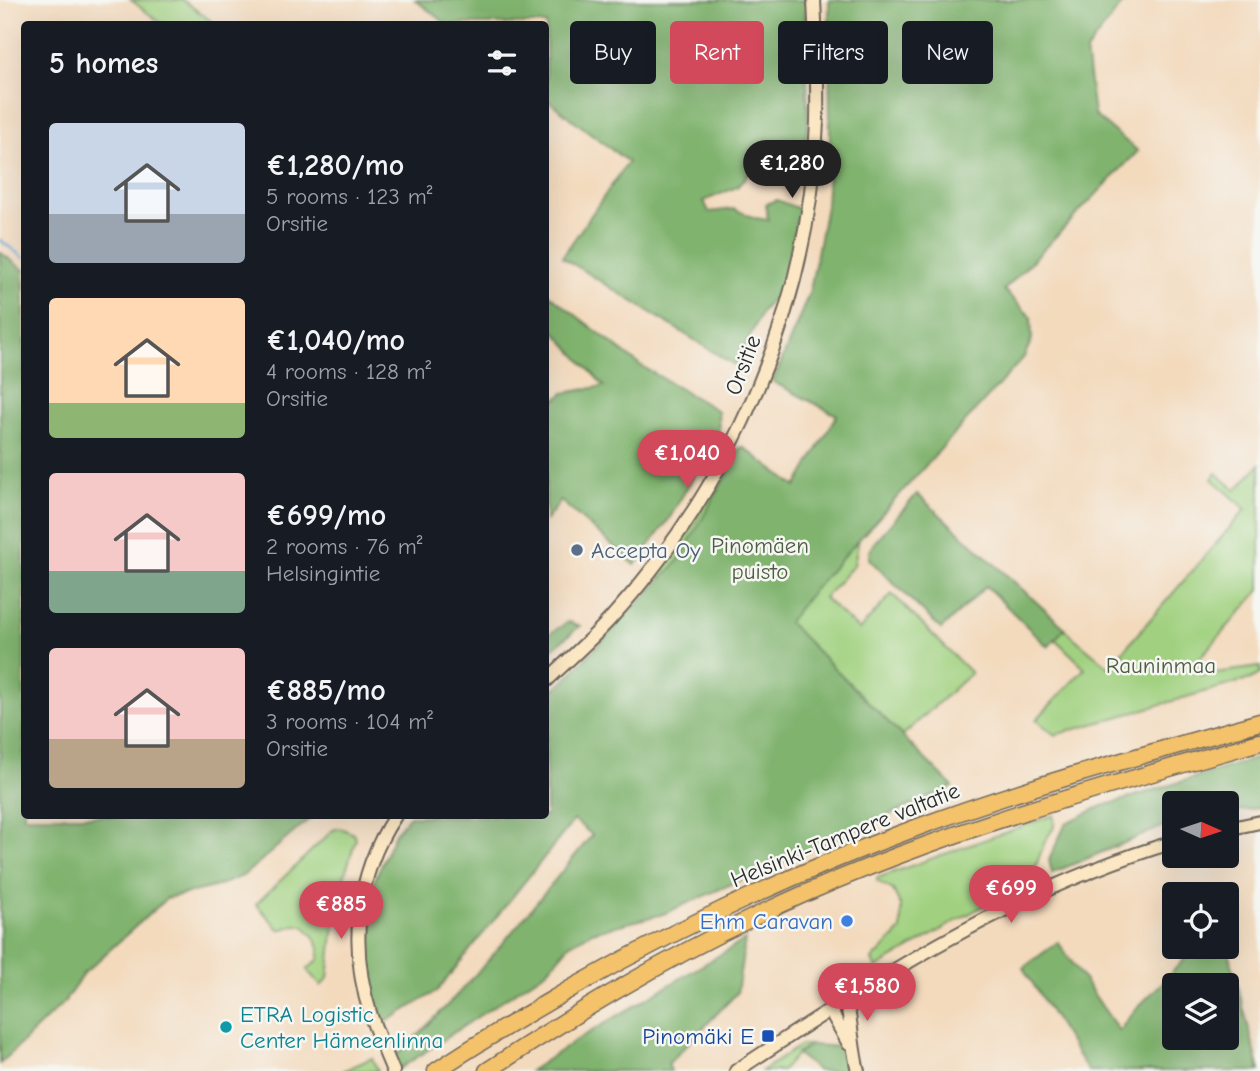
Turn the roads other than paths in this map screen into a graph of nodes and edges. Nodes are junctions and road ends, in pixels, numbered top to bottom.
1 (814, 0) edge
2 (549, 678) edge
3 (1260, 722) edge
4 (1260, 742) edge
5 (393, 819) edge
6 (1260, 822) edge
7 (1239, 826) edge
8 (1162, 846) edge
9 (846, 1000) junction
10 (830, 1010) junction
11 (853, 1051) junction
12 (393, 1071) edge
13 (436, 1071) edge
14 (487, 1071) edge
15 (736, 1071) edge
16 (858, 1071) edge

1 - 2 main road, Orsitie
3 - 13 highway, Helsinki-Tampere valtatie
4 - 14 highway, Helsinki-Tampere valtatie
5 - 12 main road
6 - 7 main road
8 - 9 main road
9 - 10 main road
9 - 11 main road
10 - 11 main road
10 - 15 main road
11 - 16 main road

